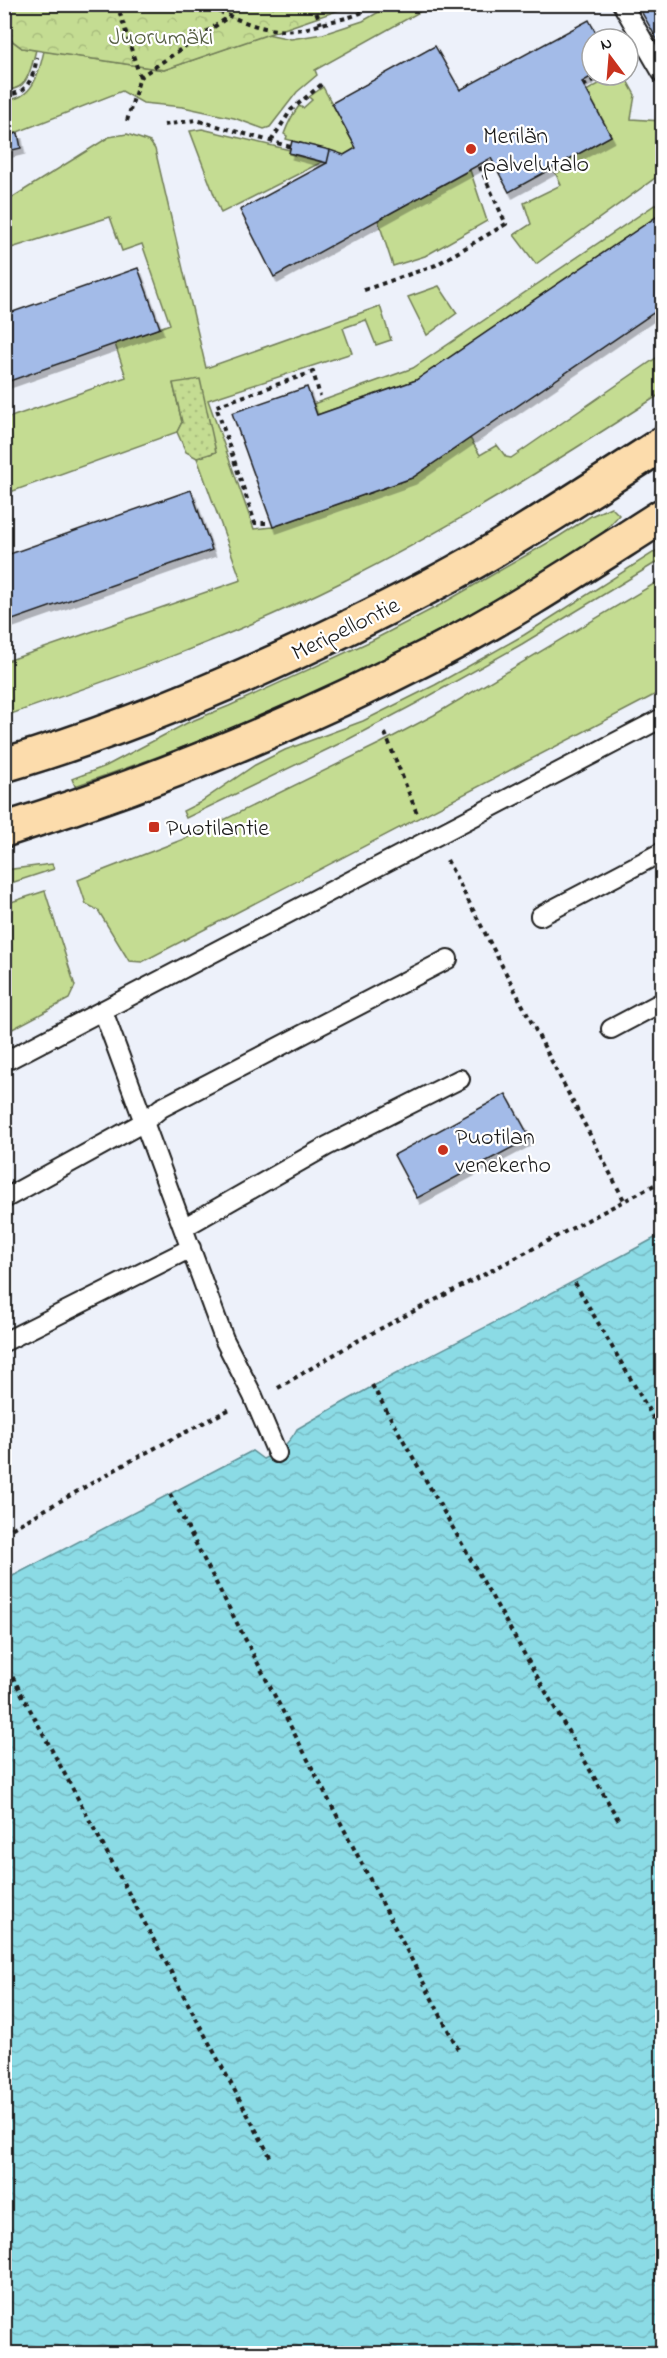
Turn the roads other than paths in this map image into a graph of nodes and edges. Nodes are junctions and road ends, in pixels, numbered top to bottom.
1 (622, 4) edge
2 (663, 74) edge
3 (663, 444) edge
4 (663, 516) edge
5 (663, 718) edge
6 (4, 765) edge
7 (4, 830) edge
8 (663, 852) edge
9 (540, 915) dead end
10 (448, 959) dead end
11 (663, 1002) edge
12 (103, 1011) junction
13 (611, 1029) dead end
14 (4, 1062) edge
15 (460, 1079) dead end
16 (144, 1122) junction
17 (4, 1199) edge
18 (183, 1228) junction
19 (190, 1248) junction
20 (4, 1342) edge
21 (277, 1453) dead end

1 - 2 lane
3 - 6 main road, Meripellontie
4 - 7 main road
5 - 12 lane
8 - 9 lane
10 - 16 lane
11 - 13 lane
12 - 14 lane
12 - 16 lane
15 - 18 lane
16 - 17 lane
16 - 18 lane
18 - 19 lane
19 - 20 lane
19 - 21 lane

